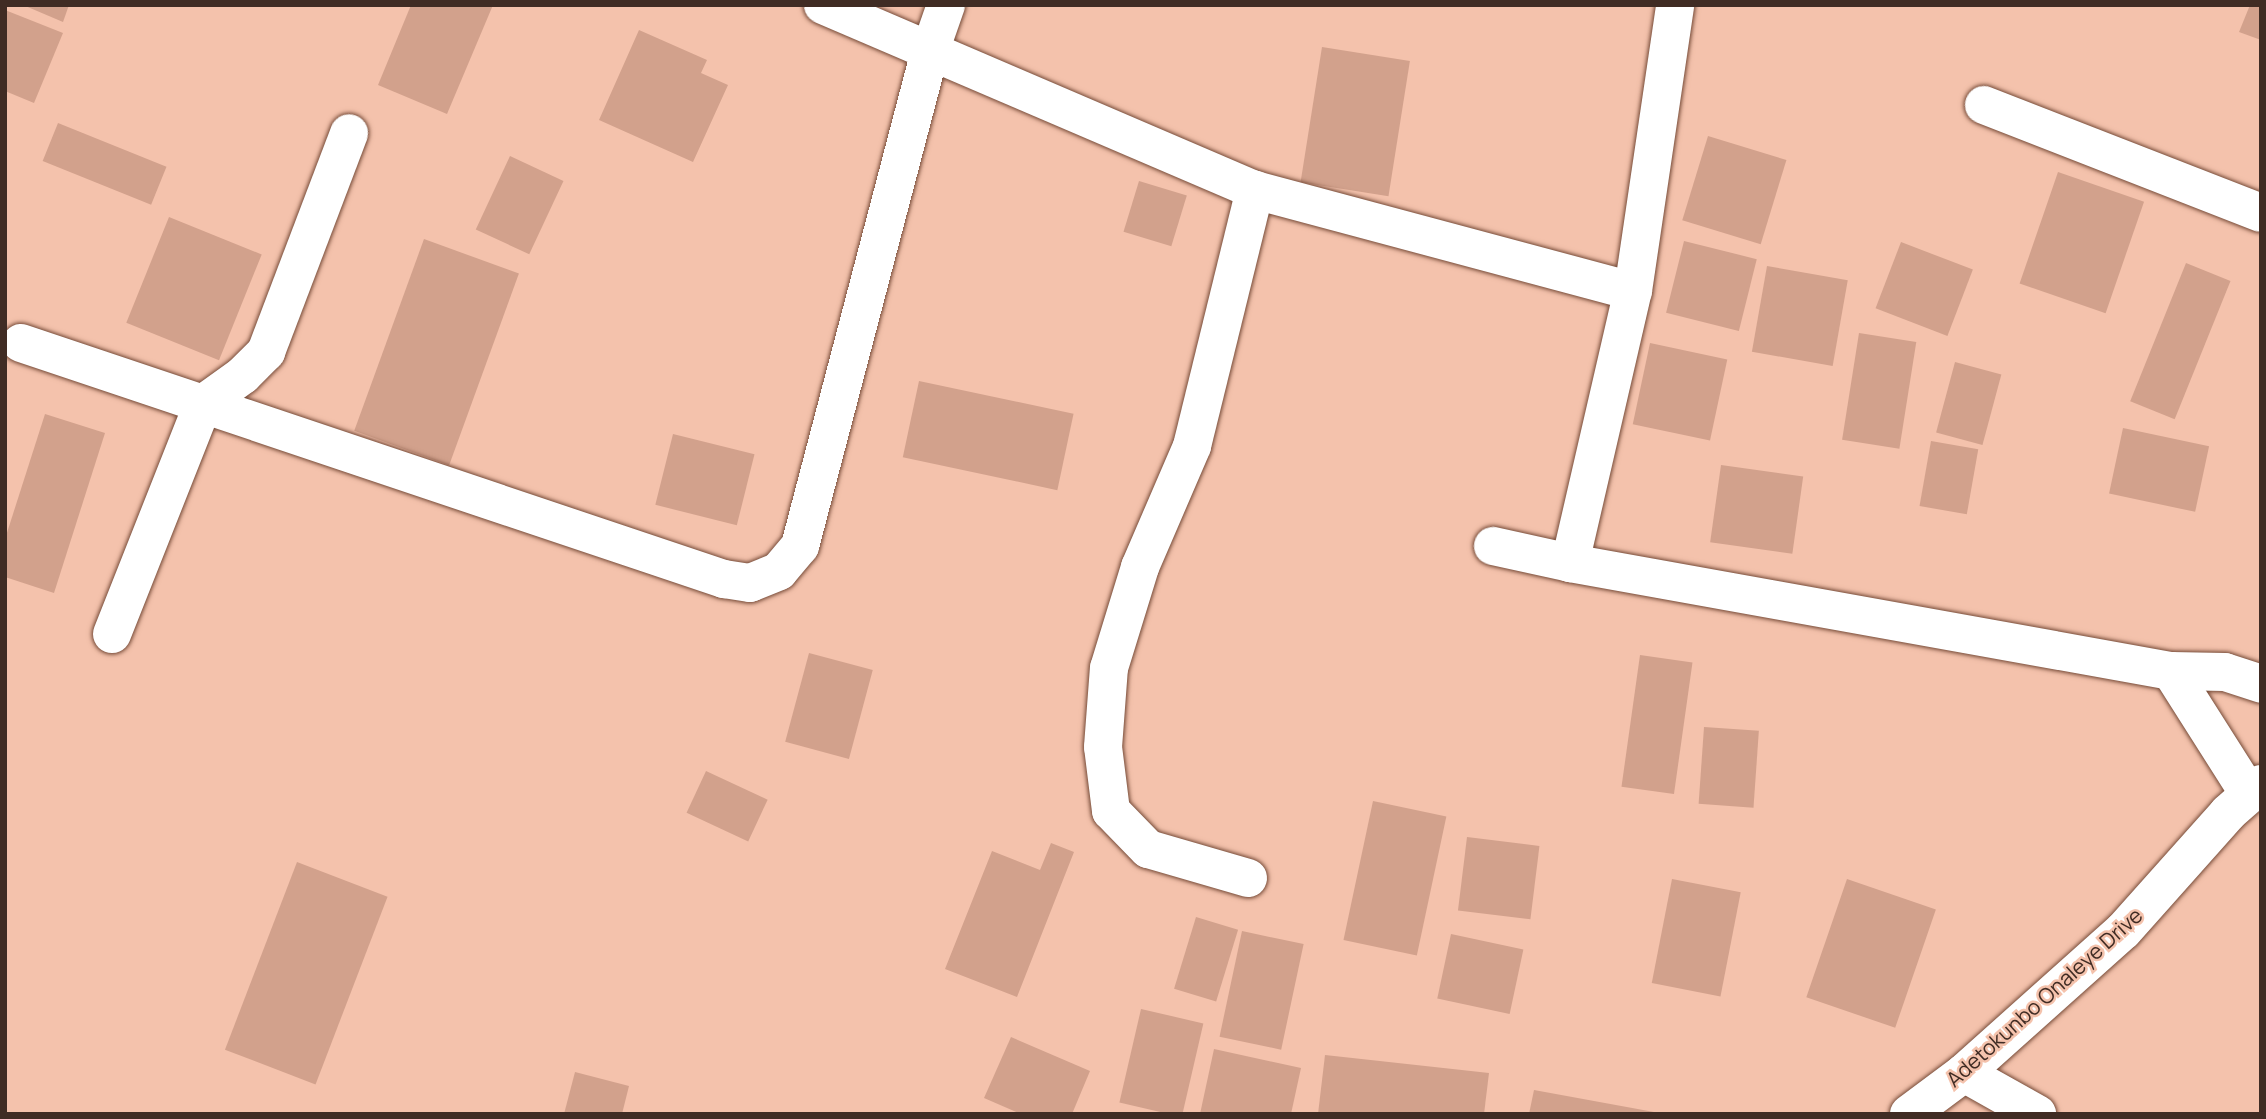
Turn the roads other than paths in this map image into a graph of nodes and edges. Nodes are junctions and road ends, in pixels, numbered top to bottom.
1 (823, 5) edge
2 (946, 5) edge
3 (1675, 5) edge
4 (930, 51) junction
5 (1984, 105) dead end
6 (349, 133) dead end
7 (1255, 190) junction
8 (2261, 213) edge
9 (1633, 291) junction
10 (21, 343) dead end
11 (203, 404) junction
12 (1493, 546) dead end
13 (1570, 563) junction
14 (112, 634) dead end
15 (2171, 671) junction
16 (2261, 684) edge
17 (2255, 789) edge
18 (1248, 878) dead end
19 (1964, 1073) junction
20 (1909, 1114) edge
21 (2037, 1114) edge

1 - 4 street
2 - 4 street
3 - 9 street
4 - 7 street
4 - 11 street
5 - 8 street
6 - 11 street
7 - 9 street
7 - 18 street
9 - 13 street
10 - 11 street
11 - 14 street
12 - 13 street
13 - 15 street
15 - 16 street
15 - 17 street
17 - 19 street, Adetokunbo Onaleye Drive
19 - 20 street, Adetokunbo Onaleye Drive
19 - 21 street

